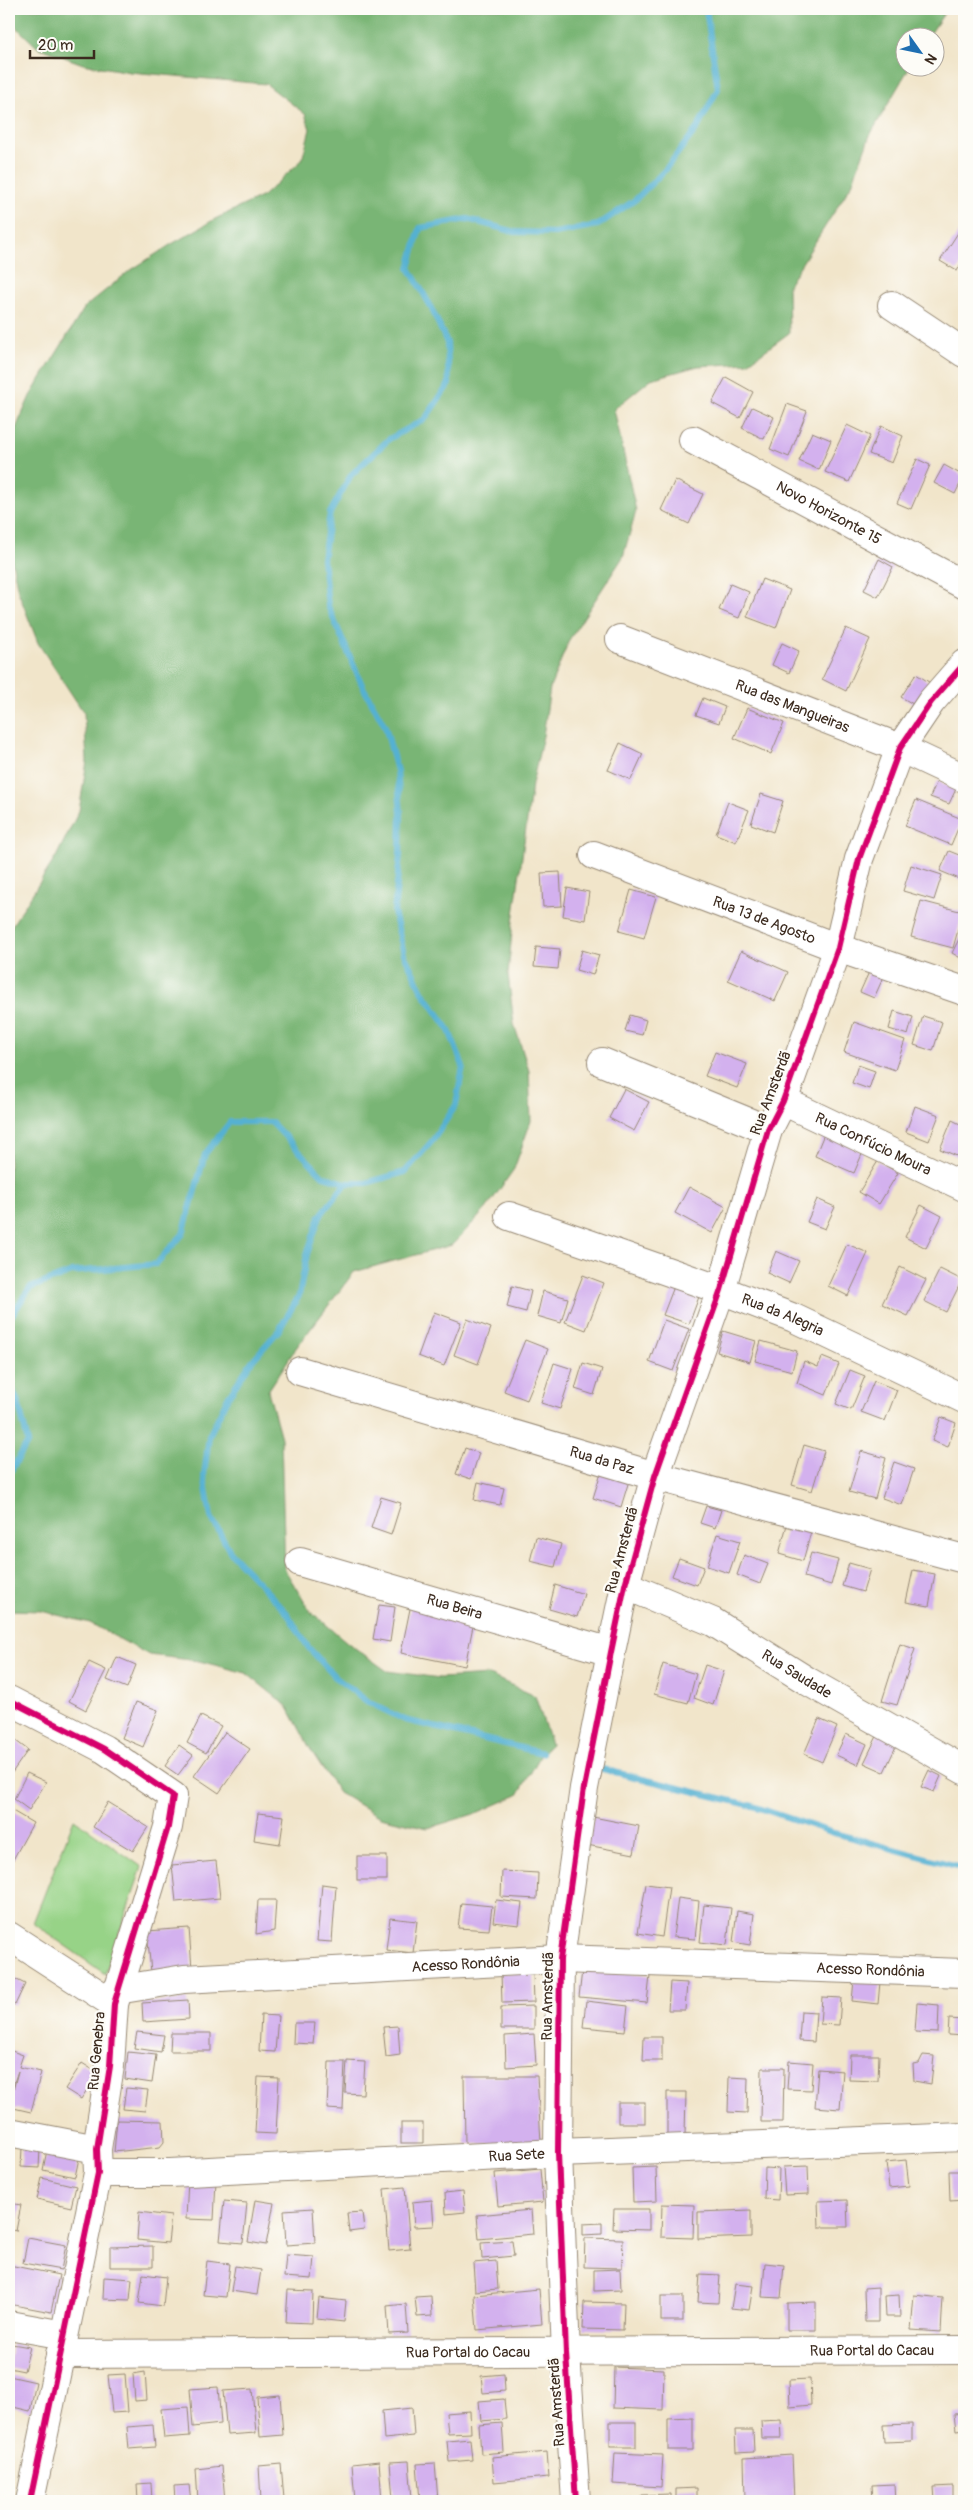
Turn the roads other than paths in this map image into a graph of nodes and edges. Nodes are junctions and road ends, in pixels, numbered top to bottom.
1 (892, 305) dead end
2 (964, 353) edge
3 (693, 440) dead end
4 (964, 585) edge
5 (620, 639) dead end
6 (964, 664) edge
7 (900, 748) junction
8 (964, 778) edge
9 (594, 854) dead end
10 (838, 948) junction
11 (964, 990) edge
12 (602, 1062) dead end
13 (783, 1102) junction
14 (768, 1130) junction
15 (964, 1187) edge
16 (509, 1216) dead end
17 (722, 1290) junction
18 (300, 1371) dead end
19 (964, 1399) edge
20 (655, 1476) junction
21 (964, 1559) edge
22 (300, 1562) dead end
23 (625, 1586) junction
24 (611, 1652) junction
25 (9, 1700) edge
26 (964, 1770) edge
27 (9, 1936) edge
28 (560, 1959) junction
29 (964, 1974) edge
30 (115, 1997) junction
31 (9, 2132) edge
32 (964, 2137) edge
33 (558, 2153) junction
34 (97, 2161) junction
35 (9, 2325) edge
36 (62, 2345) junction
37 (964, 2350) edge
38 (566, 2354) junction
39 (30, 2501) edge
40 (576, 2501) edge

1 - 2 street
3 - 4 street, Novo Horizonte 15
5 - 7 street, Rua das Mangueiras
6 - 7 street, Rua Amsterdã
7 - 8 street, Rua das Mangueiras
7 - 10 street, Rua Amsterdã
9 - 10 street, Rua 13 de Agosto
10 - 11 street, Rua 13 de Agosto
10 - 13 street, Rua Amsterdã
12 - 14 street
13 - 14 street, Rua Amsterdã
13 - 15 street, Rua Confúcio Moura
14 - 17 street, Rua Amsterdã
16 - 17 street, Rua da Alegria
17 - 19 street, Rua da Alegria
17 - 20 street, Rua Amsterdã
18 - 20 street, Rua da Paz
20 - 21 street, Rua da Paz
20 - 23 street, Rua Amsterdã
22 - 24 street, Rua Beira
23 - 24 street, Rua Amsterdã
23 - 26 street, Rua Saudade
24 - 28 street, Rua Amsterdã
25 - 30 street, Rua Genebra
27 - 30 street
28 - 29 street, Acesso Rondônia
28 - 30 street, Acesso Rondônia
28 - 33 street, Rua Amsterdã
30 - 34 street, Rua Genebra
31 - 34 street, Rua Sete
32 - 33 street, Rua Sete
33 - 34 street, Rua Sete
33 - 38 street, Rua Amsterdã
34 - 36 street, Rua Genebra
35 - 36 street, Rua Portal do Cacau
36 - 38 street, Rua Portal do Cacau
36 - 39 street, Rua Genebra
37 - 38 street, Rua Portal do Cacau
38 - 40 street, Rua Amsterdã

